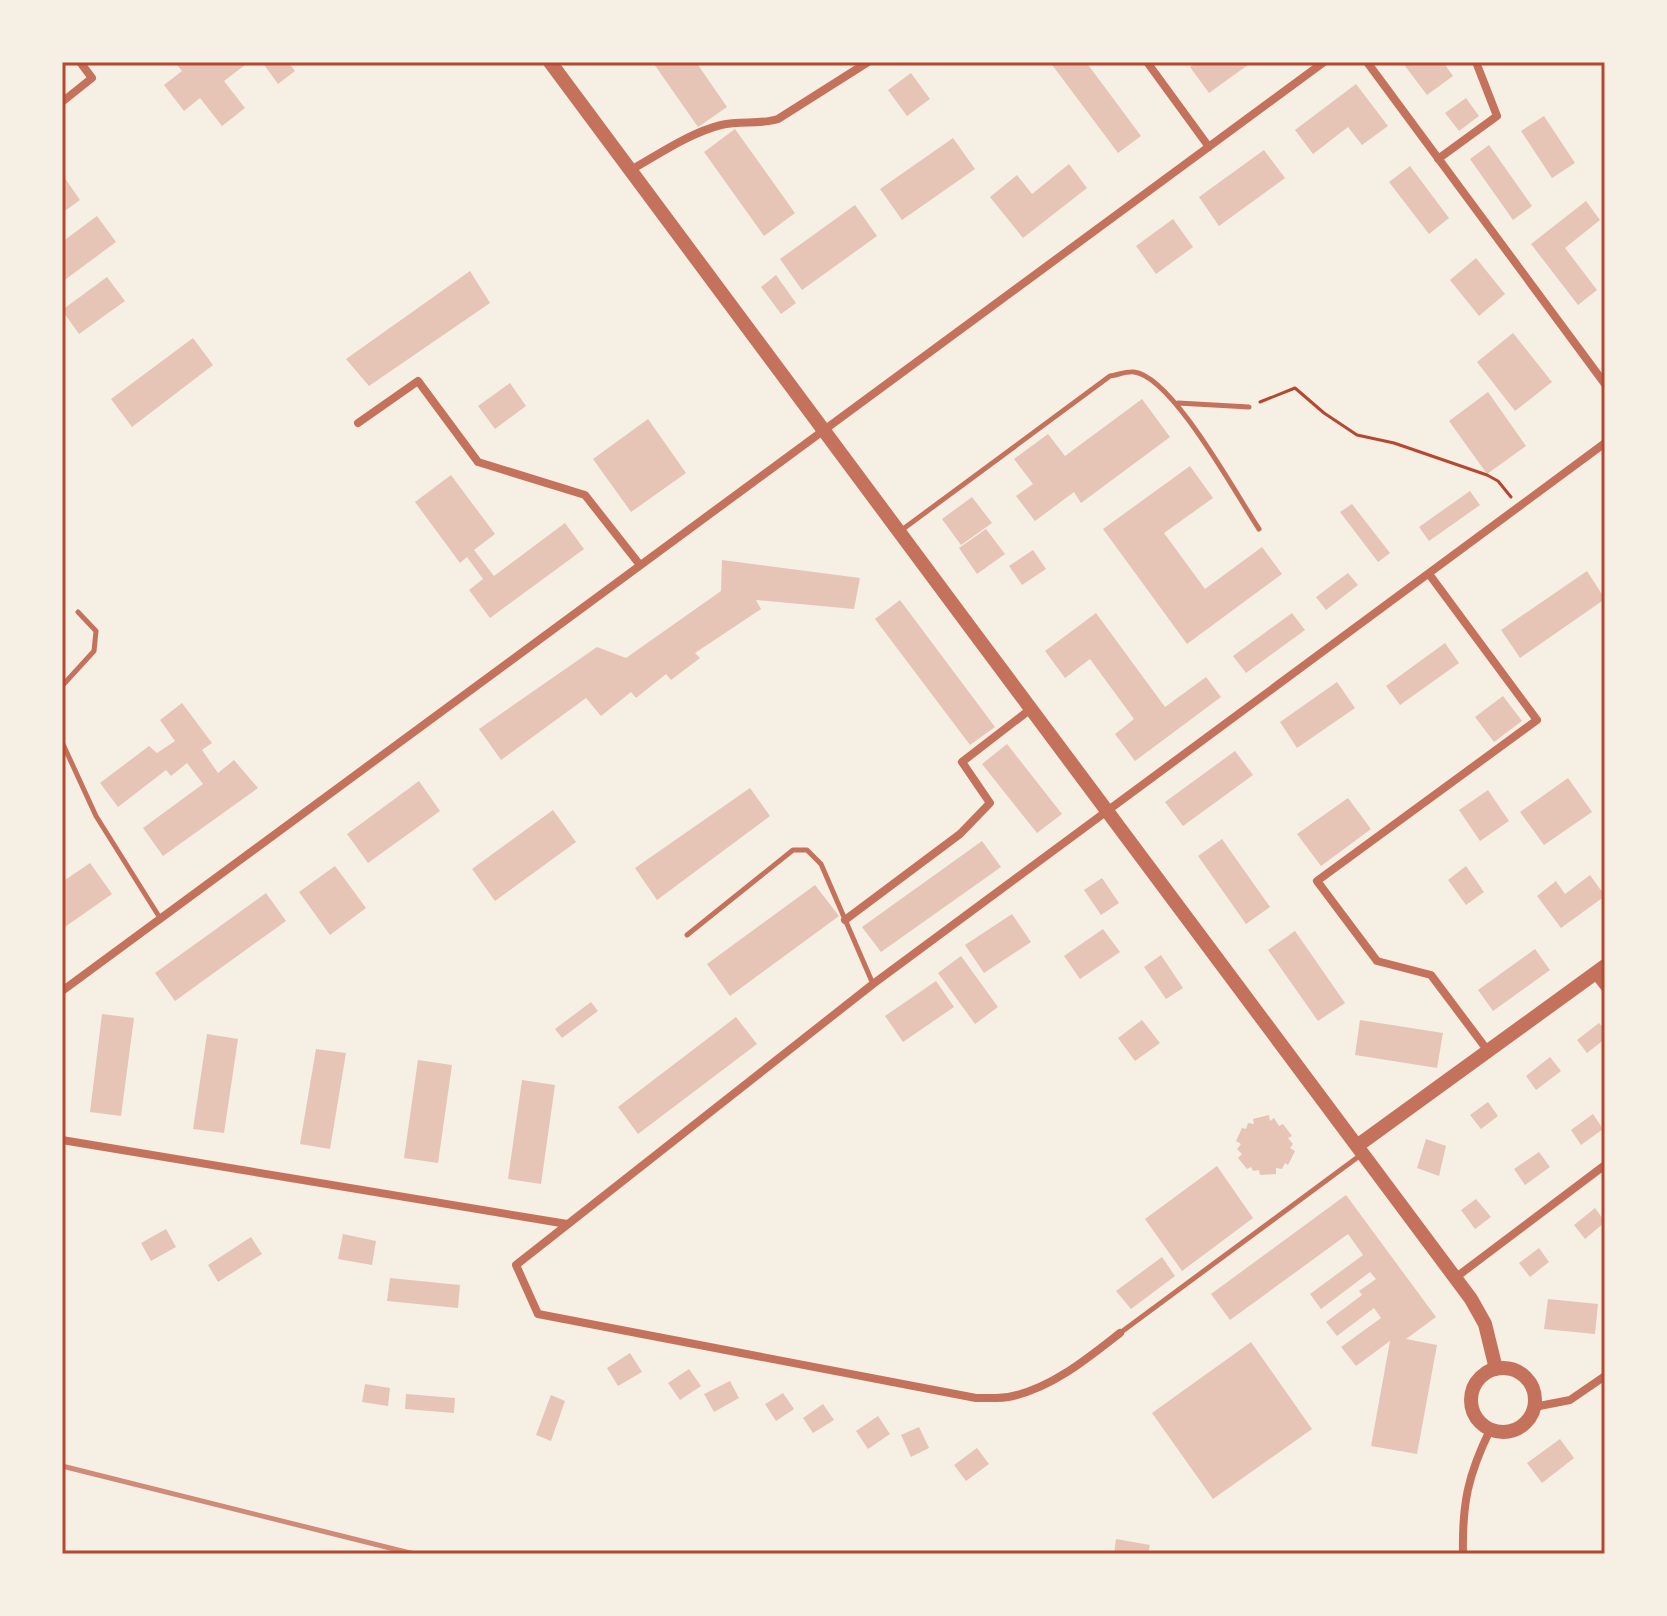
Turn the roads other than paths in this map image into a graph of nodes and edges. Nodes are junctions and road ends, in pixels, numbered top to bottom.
1 (80, 62) edge
2 (550, 62) edge
3 (868, 62) edge
4 (1147, 62) edge
5 (1324, 62) edge
6 (1367, 62) edge
7 (1476, 62) edge
8 (62, 102) edge
9 (1209, 147) junction
10 (1438, 159) junction
11 (629, 171) junction
12 (1605, 384) edge
13 (1177, 403) junction
14 (1249, 407) road end
15 (358, 423) dead end
16 (822, 431) junction
17 (1605, 443) edge
18 (1259, 529) dead end
19 (899, 532) junction
20 (640, 565) junction
21 (1429, 574) junction
22 (78, 612) dead end
23 (62, 686) edge
24 (1032, 708) junction
25 (62, 742) edge
26 (1108, 812) junction
27 (160, 919) junction
28 (845, 920) junction
29 (687, 935) dead end
30 (1600, 970) edge
31 (873, 984) junction
32 (1605, 988) edge
33 (62, 991) edge
34 (1488, 1051) junction
35 (62, 1140) edge
36 (1360, 1150) junction
37 (1605, 1165) edge
38 (567, 1224) junction
39 (1455, 1278) junction
40 (1120, 1333) joint
41 (1496, 1369) junction
42 (1605, 1376) edge
43 (1534, 1407) junction
44 (1490, 1430) junction
45 (1463, 1554) edge

1 - 8 street
2 - 11 street
3 - 11 street
4 - 9 street
5 - 9 street
6 - 10 street
7 - 10 street
9 - 16 street
10 - 12 street
11 - 16 street
13 - 14 lane
13 - 18 lane
13 - 19 lane
15 - 20 street
16 - 19 street
16 - 20 street
17 - 21 street
19 - 24 street
20 - 27 street
21 - 26 street
21 - 34 street
22 - 23 lane
24 - 26 street
24 - 28 street
25 - 27 lane
26 - 31 street
26 - 36 street
27 - 33 street
28 - 29 lane
28 - 31 lane
30 - 32 street
30 - 34 street
31 - 38 street
34 - 36 street
35 - 38 street
36 - 39 street
36 - 40 lane
37 - 39 street
38 - 40 street
39 - 41 street
41 - 43 street
41 - 44 street
42 - 43 street
43 - 44 street
44 - 45 street

